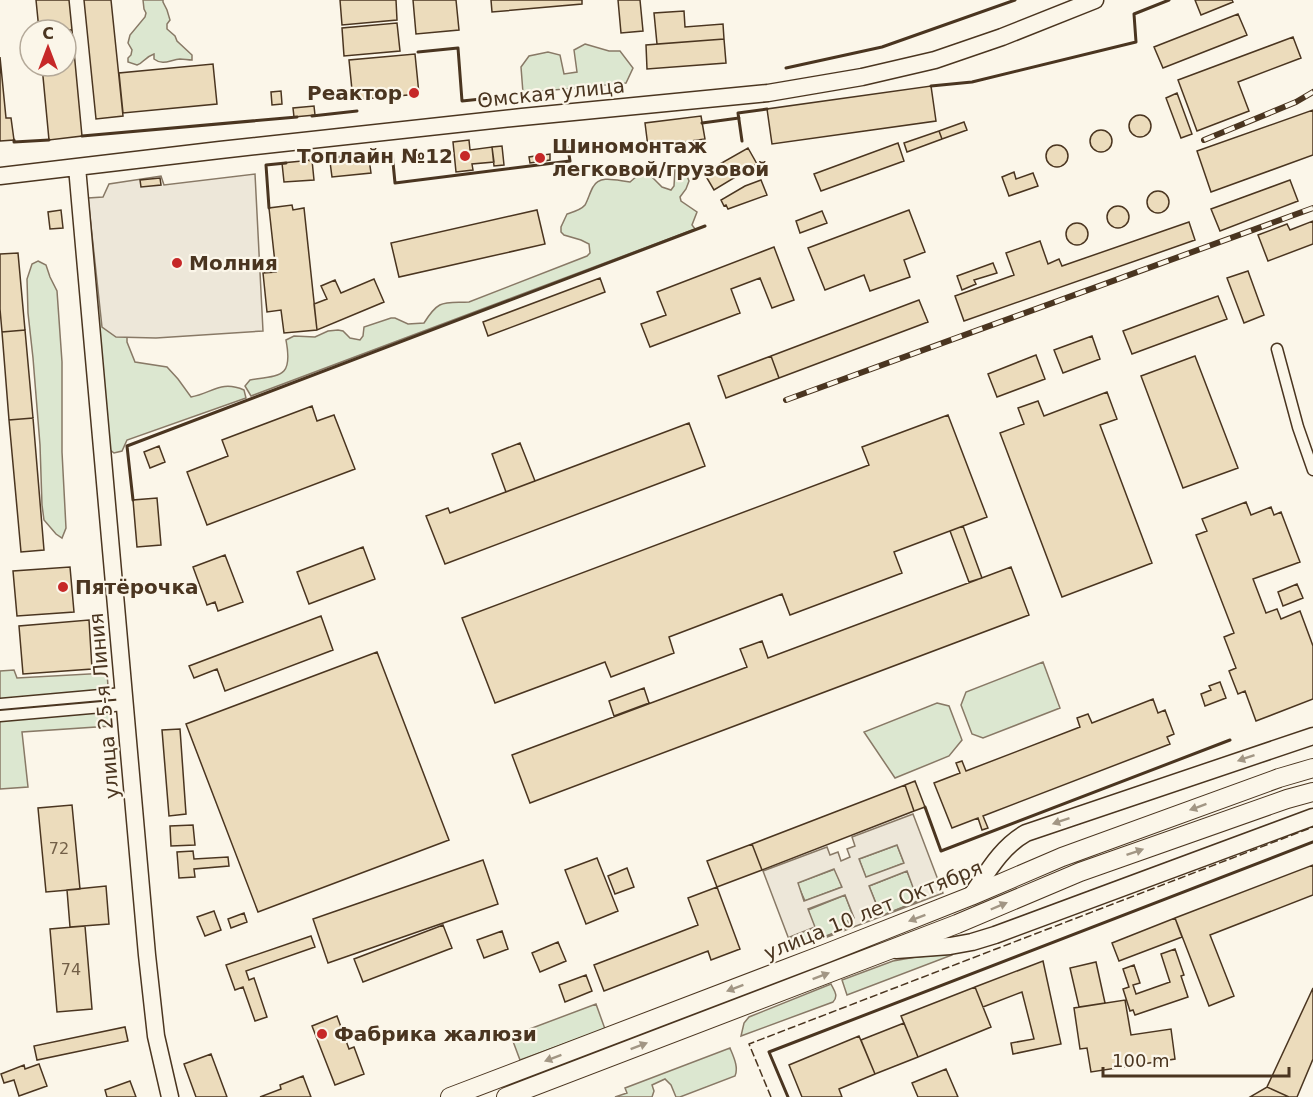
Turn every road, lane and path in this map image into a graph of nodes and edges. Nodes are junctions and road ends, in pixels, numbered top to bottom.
1 (1095, 0) edge
2 (77, 167) junction
3 (0, 176) edge
4 (1277, 349) dead end
5 (1313, 470) edge
6 (124, 699) junction
7 (0, 704) edge
8 (0, 716) edge
9 (1313, 736) edge
10 (1313, 768) edge
11 (1313, 792) edge
12 (1313, 817) edge
13 (971, 896) junction
14 (957, 924) junction
15 (972, 942) junction
16 (886, 951) junction
17 (170, 1097) edge
18 (450, 1097) edge
19 (506, 1097) edge

1 - 2 main road, Омская улица
2 - 3 main road, Омская улица
2 - 6 main road, улица 25-я Линия
4 - 5 street
6 - 7 street
6 - 8 street
6 - 17 main road, улица 25-я Линия
9 -> 13 main road
10 -> 13 main road, улица 10 лет Октября
14 -> 11 main road, улица 10 лет Октября
12 - 15 main road
13 -> 18 main road, улица 10 лет Октября
14 - 15 main road
14 - 16 main road, улица 10 лет Октября
15 - 16 main road
19 -> 16 main road, улица 10 лет Октября

